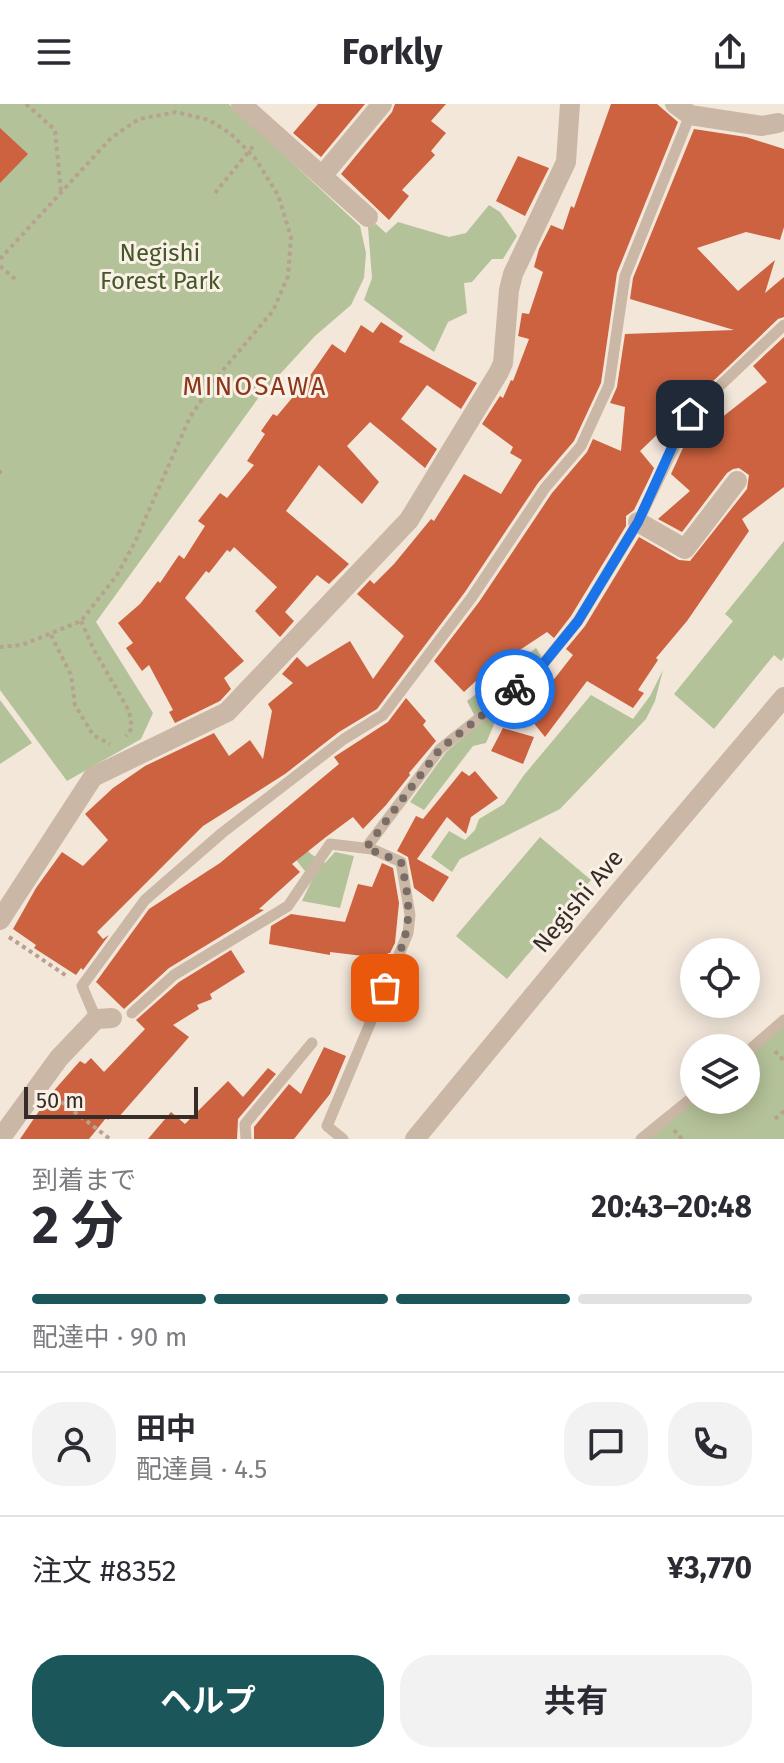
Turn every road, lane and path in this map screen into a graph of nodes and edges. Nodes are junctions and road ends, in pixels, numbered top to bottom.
1 (26, 104) edge
2 (241, 104) edge
3 (382, 104) edge
4 (570, 104) edge
5 (764, 104) edge
6 (682, 109) edge
7 (781, 124) edge
8 (268, 128) junction
9 (248, 152) junction
10 (322, 176) junction
11 (61, 193) junction
12 (215, 193) dead end
13 (368, 217) dead end
14 (0, 259) edge
15 (0, 266) edge
16 (16, 280) dead end
17 (783, 327) edge
18 (737, 481) dead end
19 (638, 522) junction
20 (81, 621) junction
21 (51, 635) junction
22 (0, 647) edge
23 (784, 697) edge
24 (121, 755) junction
25 (366, 848) junction
26 (0, 920) edge
27 (0, 932) edge
28 (82, 986) junction
29 (113, 1017) junction
30 (784, 1020) edge
31 (760, 1041) edge
32 (312, 1043) dead end
33 (40, 1085) junction
34 (680, 1107) edge
35 (784, 1111) edge
36 (775, 1119) dead end
37 (0, 1139) edge
38 (110, 1139) edge
39 (246, 1139) edge
40 (343, 1139) edge
41 (415, 1139) edge
42 (641, 1139) edge

1 - 11 path
2 - 8 street
3 - 10 street
4 - 24 street
5 - 7 street
6 - 7 street
6 - 28 lane
8 - 9 path
8 - 10 street
9 - 11 path
9 - 12 path
9 - 20 path
10 - 13 street
11 - 14 path
15 - 16 path
17 - 19 lane
18 - 19 street
19 - 25 lane
20 - 21 path
20 - 24 path
21 - 22 path
21 - 24 path
23 - 41 street, Negishi Ave
24 - 26 street
25 - 29 lane
25 - 40 lane
27 - 28 path
28 - 29 lane
29 - 33 street
30 - 31 lane
32 - 39 lane
33 - 37 street
33 - 38 path
34 - 42 lane
35 - 36 path

